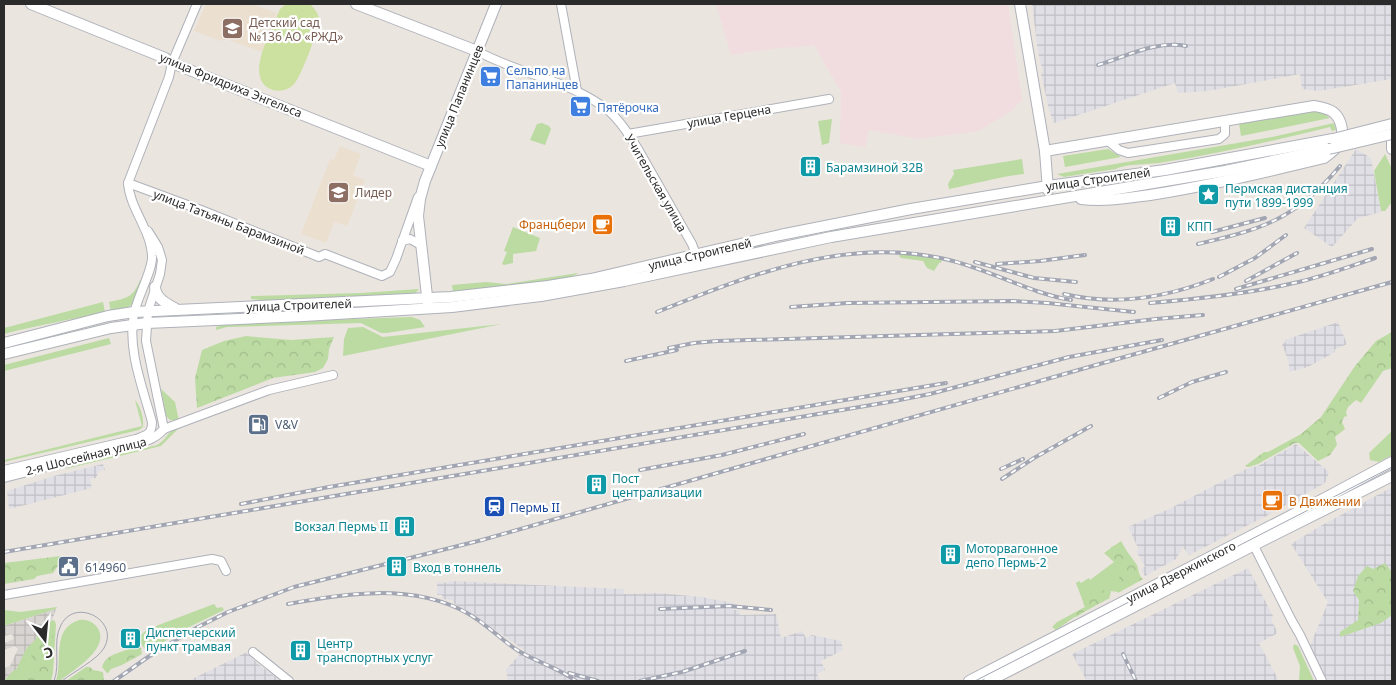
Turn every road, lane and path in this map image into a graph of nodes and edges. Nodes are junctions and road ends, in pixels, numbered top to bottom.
1 (31, 4) edge
2 (197, 4) edge
3 (356, 4) edge
4 (496, 4) edge
5 (561, 4) edge
6 (1020, 4) edge
7 (477, 51) junction
8 (172, 63) junction
9 (577, 91) junction
10 (829, 99) dead end
11 (1225, 121) junction
12 (1392, 124) edge
13 (628, 134) junction
14 (1392, 134) edge
15 (1108, 141) junction
16 (1392, 149) edge
17 (1045, 151) junction
18 (431, 166) junction
19 (128, 183) junction
20 (1048, 186) junction
21 (422, 189) junction
22 (1070, 197) junction
23 (1048, 200) junction
24 (140, 219) junction
25 (419, 229) junction
26 (406, 230) junction
27 (402, 241) junction
28 (421, 246) junction
29 (696, 255) junction
30 (386, 275) joint
31 (155, 287) junction
32 (428, 303) junction
33 (176, 309) junction
34 (148, 311) junction
35 (134, 312) junction
36 (147, 323) junction
37 (132, 325) junction
38 (63, 327) junction
39 (4, 337) edge
40 (66, 338) junction
41 (4, 342) edge
42 (4, 354) edge
43 (4, 360) edge
44 (333, 375) dead end
45 (164, 429) junction
46 (1392, 462) edge
47 (4, 470) edge
48 (1392, 476) edge
49 (4, 478) edge
50 (1251, 541) junction
51 (226, 571) dead end
52 (4, 594) edge
53 (253, 652) dead end
54 (289, 681) edge
55 (969, 681) edge
56 (989, 681) edge
57 (1322, 681) edge

1 - 8 main road, улица Фридриха Энгельса
2 - 8 street
3 - 7 main road
4 - 7 main road, улица Папанинцев
5 - 9 street
6 - 17 main road
7 - 9 street, Учительская улица
7 - 18 main road, улица Папанинцев
8 - 18 main road, улица Фридриха Энгельса
8 - 19 street
9 - 13 street, Учительская улица
10 - 13 street, улица Герцена
11 - 15 main road
11 - 15 street
11 - 22 main road
12 - 20 main road, улица Строителей, bridge
13 - 29 street, Учительская улица
14 - 16 main road
14 - 22 main road, улица Строителей, bridge
15 - 17 main road
17 - 20 main road
18 - 21 main road, улица Папанинцев
19 - 24 street
19 - 30 street, улица Татьяны Барамзиной
20 - 23 main road
20 - 29 main road, улица Строителей
21 - 25 main road, улица Папанинцев
21 - 26 street, улица Папанинцев
22 - 23 main road, улица Строителей
23 - 32 main road, улица Строителей
24 - 31 street
24 - 35 street
25 - 26 street
25 - 28 main road, улица Папанинцев
26 - 27 street, улица Папанинцев
27 - 28 street
27 - 30 street, улица Папанинцев
28 - 32 main road, улица Папанинцев
29 - 32 main road, улица Строителей
31 - 33 main road
31 - 34 street
32 - 33 main road, улица Строителей
32 - 36 main road, улица Строителей
33 - 34 main road, улица Строителей
34 - 35 main road, улица Строителей
34 - 36 street
35 - 37 street
35 - 38 main road, улица Строителей
36 - 37 main road, улица Строителей
36 - 45 street
37 - 40 main road, улица Строителей
37 - 47 street
38 - 39 main road
38 - 41 main road, улица Строителей
40 - 42 main road, улица Строителей
40 - 43 main road
44 - 45 street, 2-я Шоссейная улица
45 - 49 street, 2-я Шоссейная улица
46 - 50 main road, улица Дзержинского
48 - 50 main road, улица Дзержинского
50 - 55 main road, улица Дзержинского
50 - 56 main road, улица Дзержинского
50 - 57 street
51 - 52 street
53 - 54 street

